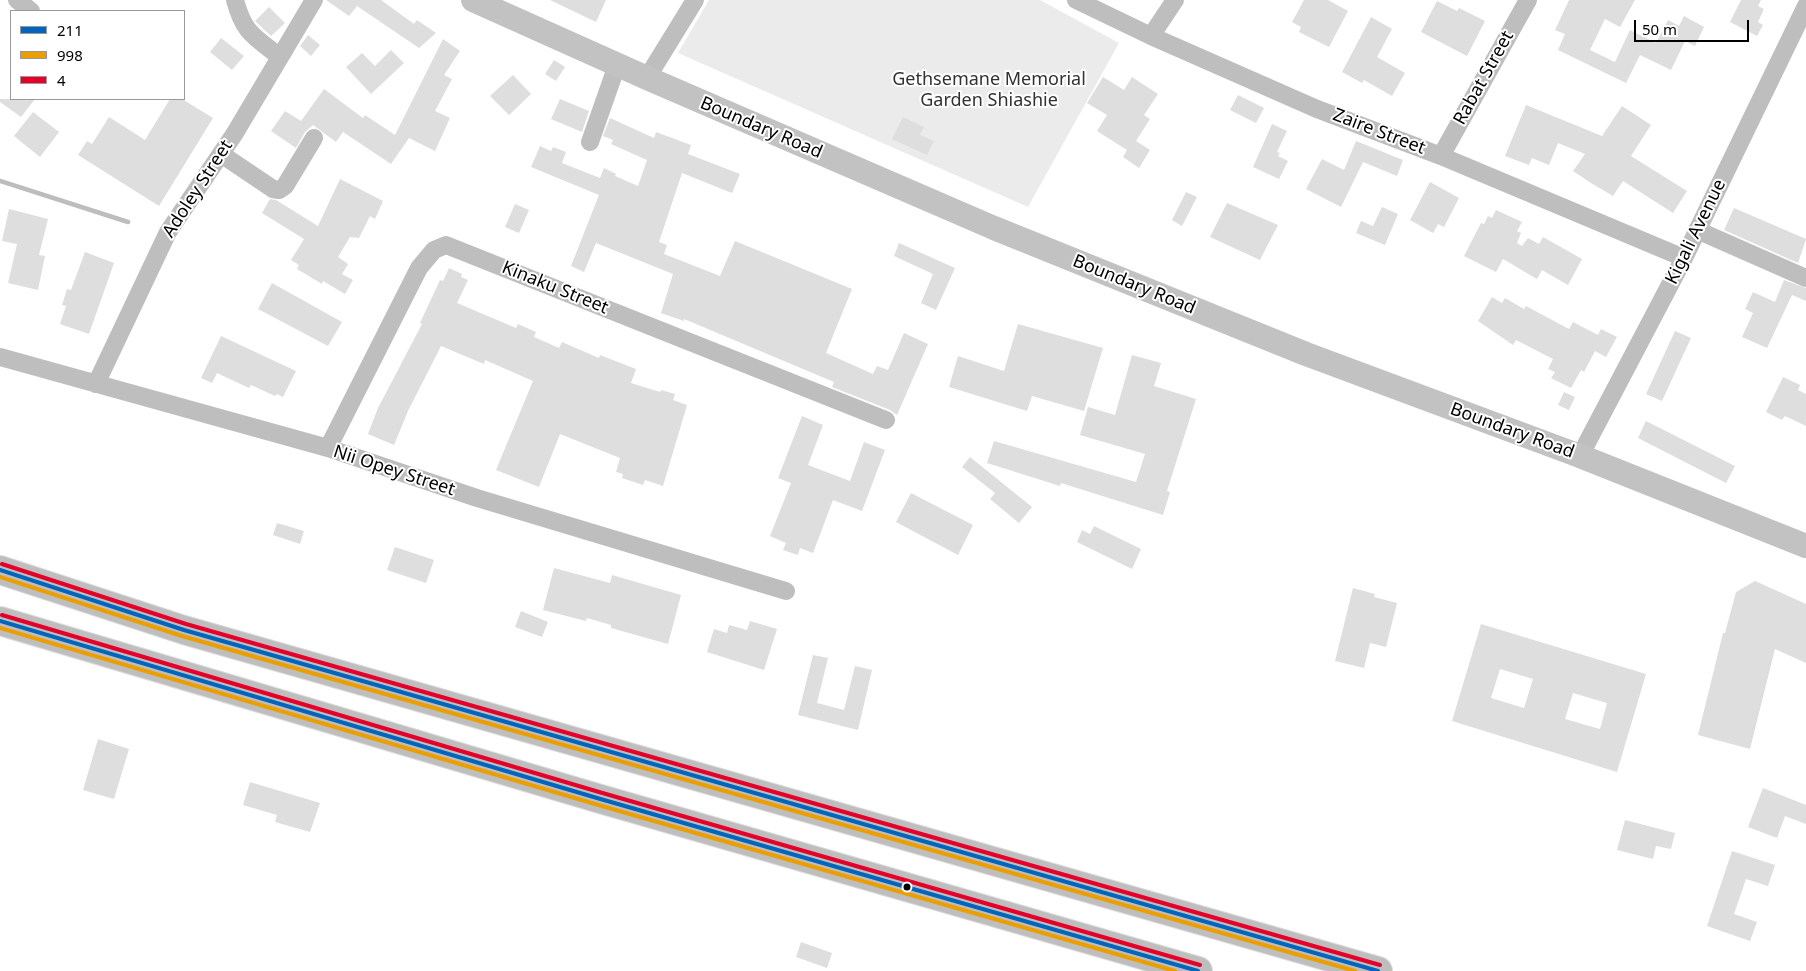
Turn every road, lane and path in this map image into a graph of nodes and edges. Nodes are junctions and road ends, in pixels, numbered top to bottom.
1 (17, 0) edge
2 (235, 0) edge
3 (314, 0) edge
4 (473, 0) edge
5 (695, 0) edge
6 (1076, 0) edge
7 (1176, 0) edge
8 (1528, 0) edge
9 (30, 10) edge
10 (1805, 11) edge
11 (1152, 36) junction
12 (280, 57) junction
13 (617, 65) junction
14 (647, 78) junction
15 (314, 138) dead end
16 (590, 142) dead end
17 (221, 154) junction
18 (1441, 156) junction
19 (1697, 230) junction
20 (1684, 258) junction
21 (1806, 278) edge
22 (0, 357) edge
23 (96, 384) junction
24 (886, 420) dead end
25 (328, 448) junction
26 (1580, 456) junction
27 (1806, 546) edge
28 (0, 570) edge
29 (786, 591) dead end
30 (0, 621) edge
31 (1198, 971) edge
32 (1378, 971) edge

1 - 9 street
2 - 12 street
3 - 12 street, Adoley Street
4 - 13 main road, Boundary Road
5 - 14 street
6 - 11 street, Zaire Street
7 - 11 street
8 - 18 street, Rabat Street
10 - 19 street, Kigali Avenue
11 - 18 street, Zaire Street
12 - 17 street, Adoley Street
13 - 14 main road, Boundary Road
13 - 16 street
14 - 26 main road, Boundary Road
15 - 17 street
17 - 23 street, Adoley Street
18 - 20 street, Zaire Street
19 - 20 street, Kigali Avenue
19 - 21 street
20 - 26 street, Kigali Avenue
22 - 23 street, Nii Opey Street
23 - 25 street, Nii Opey Street
24 - 25 street, Kinaku Street
25 - 29 street, Nii Opey Street
26 - 27 main road, Boundary Road
28 - 32 highway
30 - 31 highway

